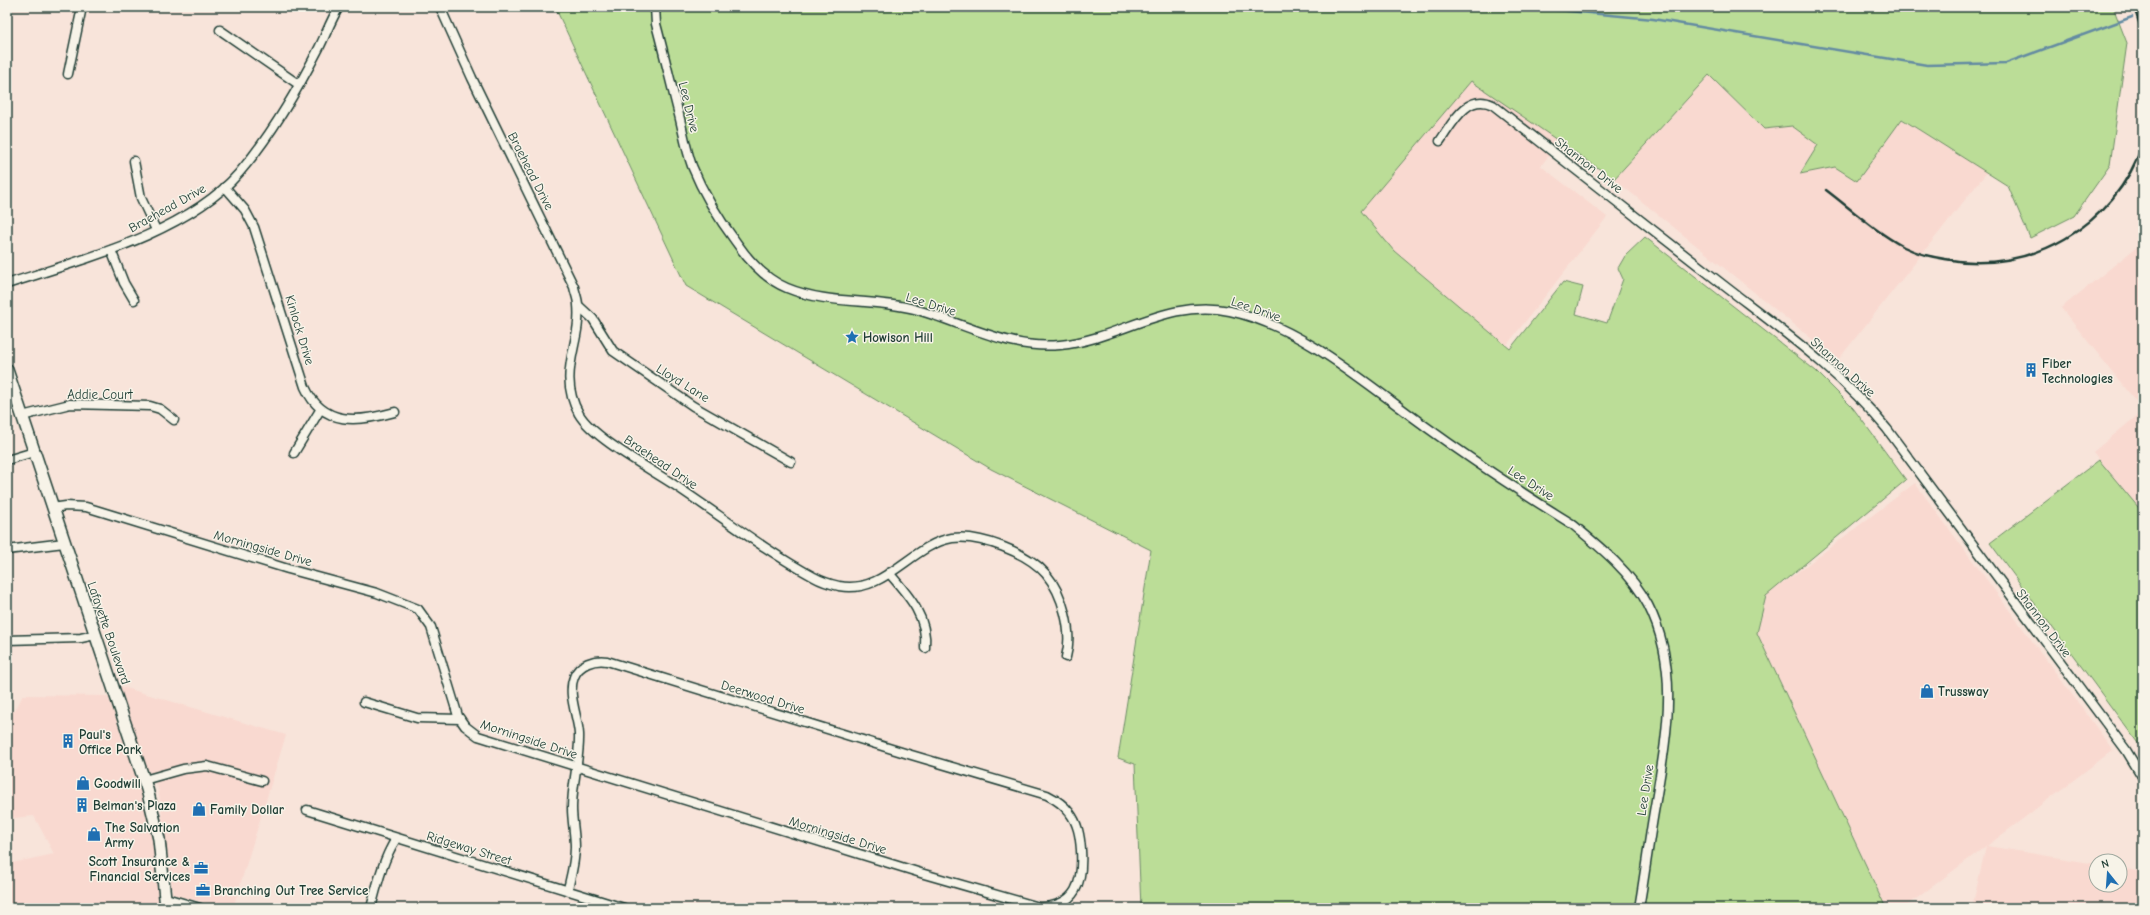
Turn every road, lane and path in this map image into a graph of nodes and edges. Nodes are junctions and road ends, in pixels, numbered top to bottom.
1 (82, 7) edge
2 (339, 7) edge
3 (440, 7) edge
4 (655, 7) edge
5 (220, 30) dead end
6 (68, 74) dead end
7 (298, 84) junction
8 (1440, 141) dead end
9 (134, 161) dead end
10 (224, 187) junction
11 (156, 230) junction
12 (111, 250) junction
13 (7, 284) edge
14 (134, 300) dead end
15 (579, 306) junction
16 (7, 370) edge
17 (320, 410) junction
18 (395, 412) dead end
19 (22, 416) junction
20 (174, 420) dead end
21 (34, 452) junction
22 (294, 453) dead end
23 (7, 460) edge
24 (791, 462) dead end
25 (52, 508) junction
26 (64, 544) junction
27 (7, 550) edge
28 (889, 573) junction
29 (95, 635) junction
30 (7, 640) edge
31 (925, 648) dead end
32 (1066, 657) dead end
33 (364, 702) dead end
34 (460, 719) junction
35 (576, 767) junction
36 (2143, 778) edge
37 (144, 780) junction
38 (262, 781) dead end
39 (307, 810) dead end
40 (396, 838) junction
41 (568, 889) junction
42 (1073, 894) joint
43 (166, 903) edge
44 (200, 908) edge
45 (371, 908) edge
46 (624, 908) edge
47 (1639, 908) edge

1 - 6 street
2 - 7 street, Braehead Drive
3 - 15 street, Braehead Drive
4 - 47 street, Lee Drive
5 - 7 street
7 - 10 street, Braehead Drive
8 - 36 street, Shannon Drive
9 - 11 street
10 - 11 street, Braehead Drive
10 - 17 street, Kinlock Drive
11 - 12 street, Braehead Drive
12 - 13 street, Braehead Drive
12 - 14 street
15 - 24 street, Lloyd Lane
15 - 28 street, Braehead Drive
16 - 19 main road, Lafayette Boulevard
17 - 18 street
17 - 22 street
19 - 20 street, Addie Court
19 - 21 main road, Lafayette Boulevard
21 - 23 street
21 - 25 main road, Lafayette Boulevard
25 - 26 main road, Lafayette Boulevard
25 - 34 street, Morningside Drive
26 - 27 street
26 - 29 main road, Lafayette Boulevard
28 - 31 street
28 - 32 street, Braehead Drive
29 - 30 street
29 - 37 main road, Lafayette Boulevard
33 - 34 street
34 - 35 street, Morningside Drive
35 - 41 street, Deerwood Drive
35 - 42 street, Morningside Drive
35 - 42 street, Deerwood Drive
37 - 38 street
37 - 43 main road, Lafayette Boulevard
39 - 40 street, Ridgeway Street
40 - 41 street, Ridgeway Street
40 - 45 street
41 - 46 street, Ridgeway Street
43 - 44 street

